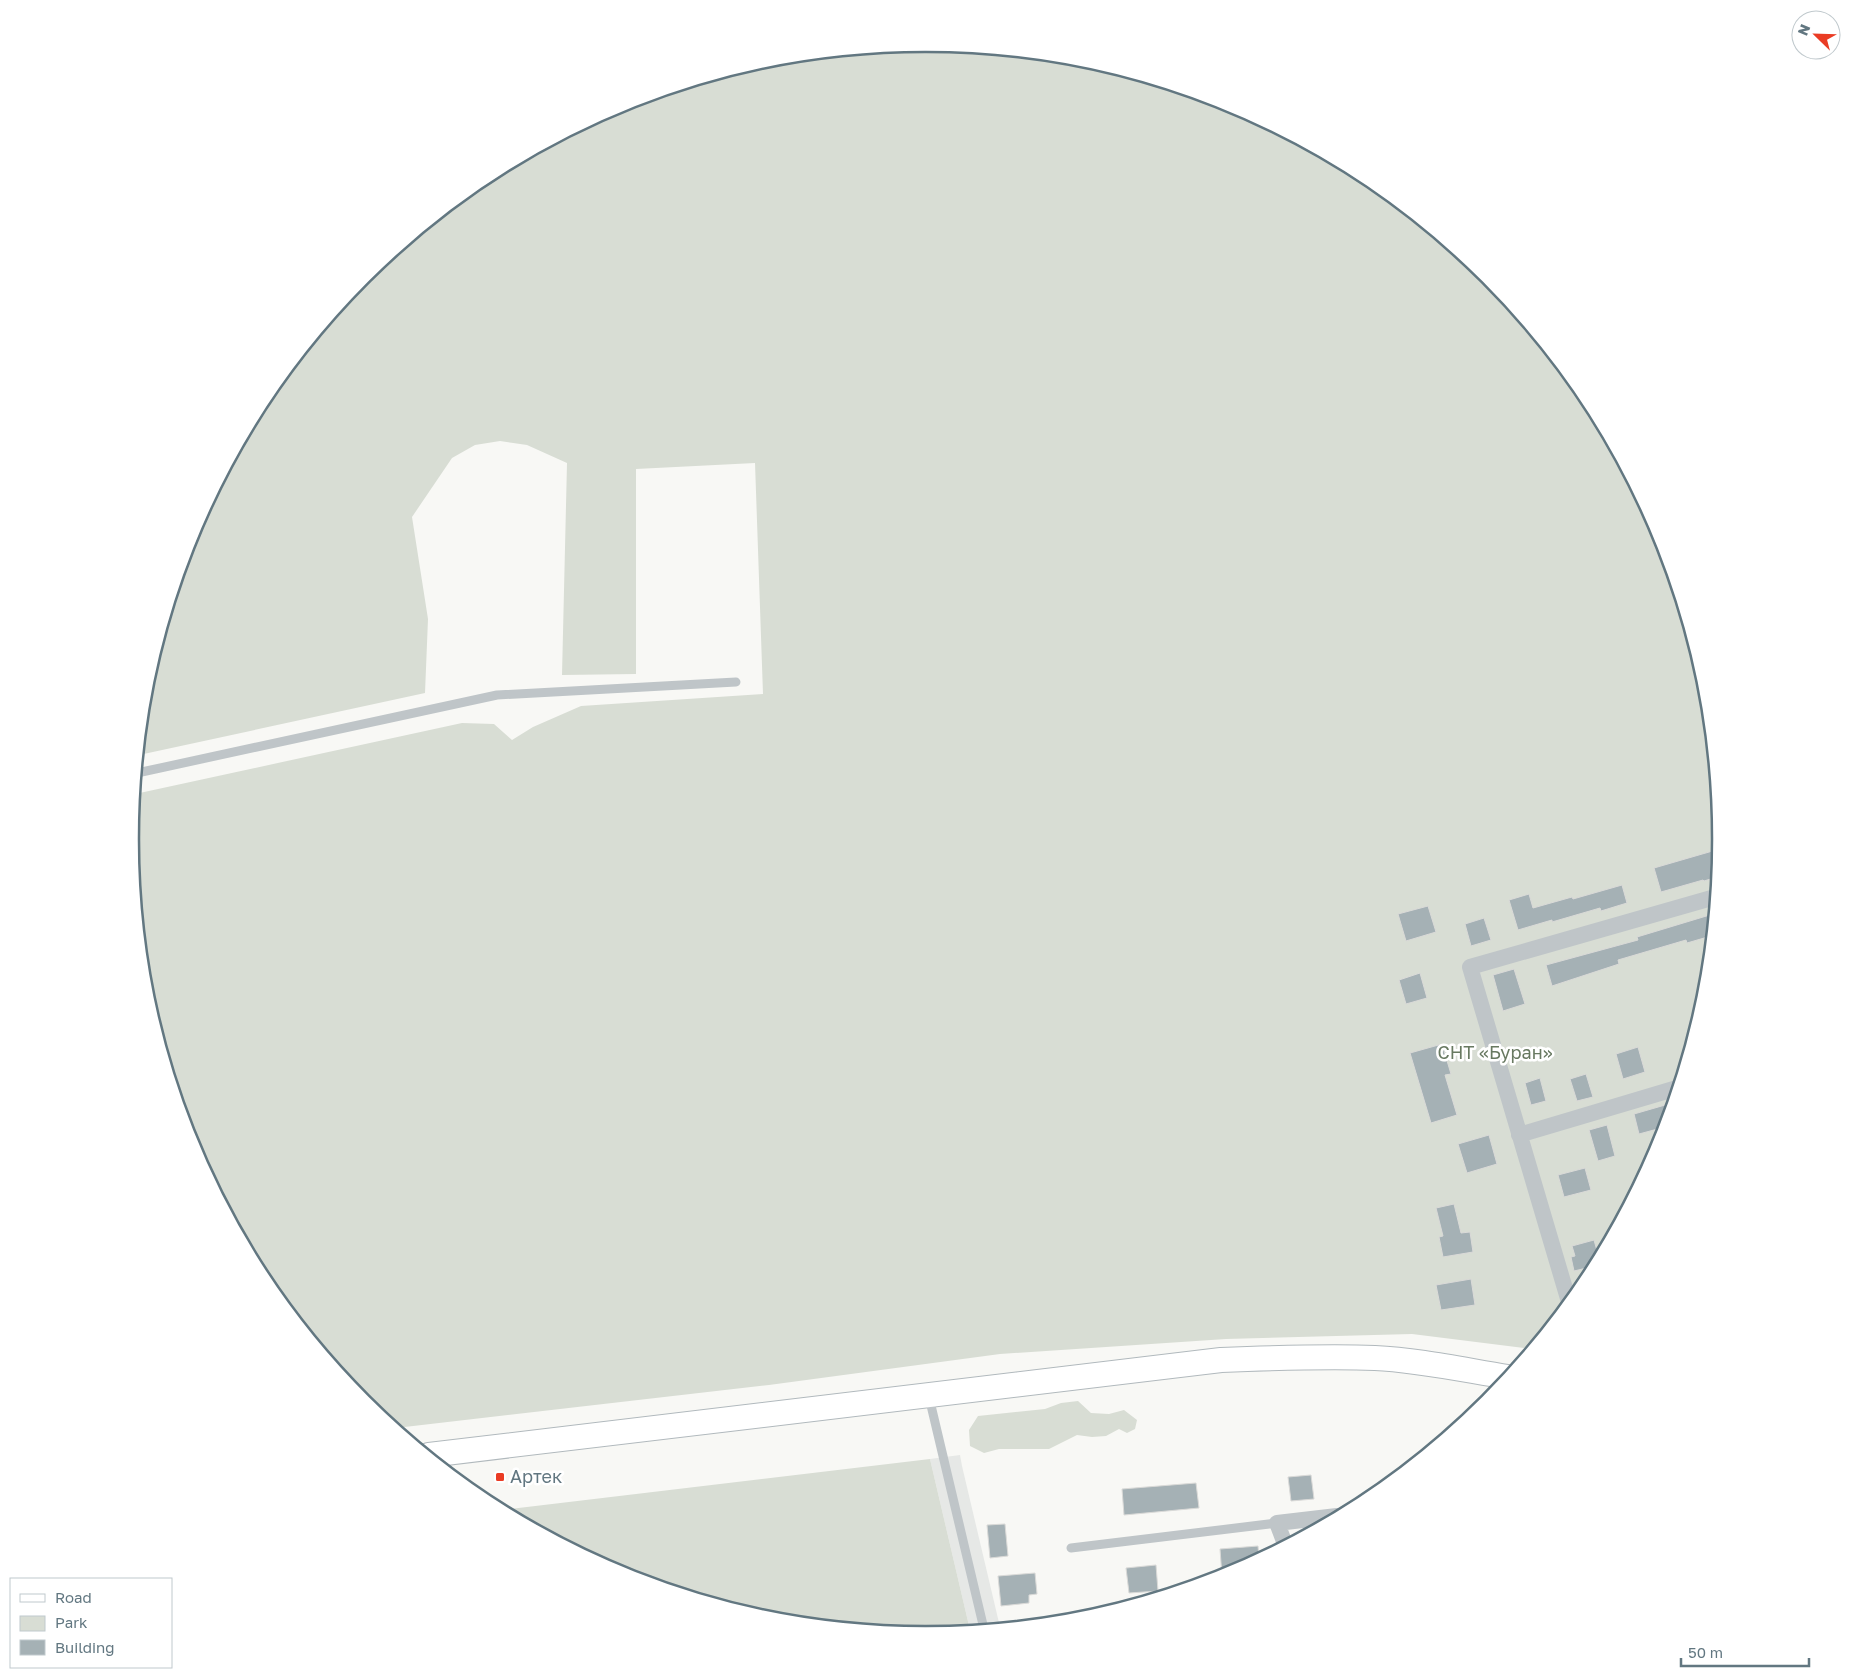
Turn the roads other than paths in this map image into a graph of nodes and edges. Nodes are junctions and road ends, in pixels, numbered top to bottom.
1 (736, 682) dead end
2 (143, 772) edge
3 (1709, 899) edge
4 (1671, 1090) edge
5 (1519, 1135) junction
6 (1569, 1290) edge
7 (1500, 1376) edge
8 (928, 1394) junction
9 (436, 1454) edge
10 (1323, 1518) edge
11 (1277, 1523) junction
12 (1283, 1539) edge
13 (1071, 1548) dead end
14 (983, 1623) edge

1 - 2 lane
3 - 5 street
4 - 5 street
5 - 6 street
7 - 8 street
8 - 9 street
8 - 14 lane
10 - 11 street
11 - 12 street
11 - 13 lane

